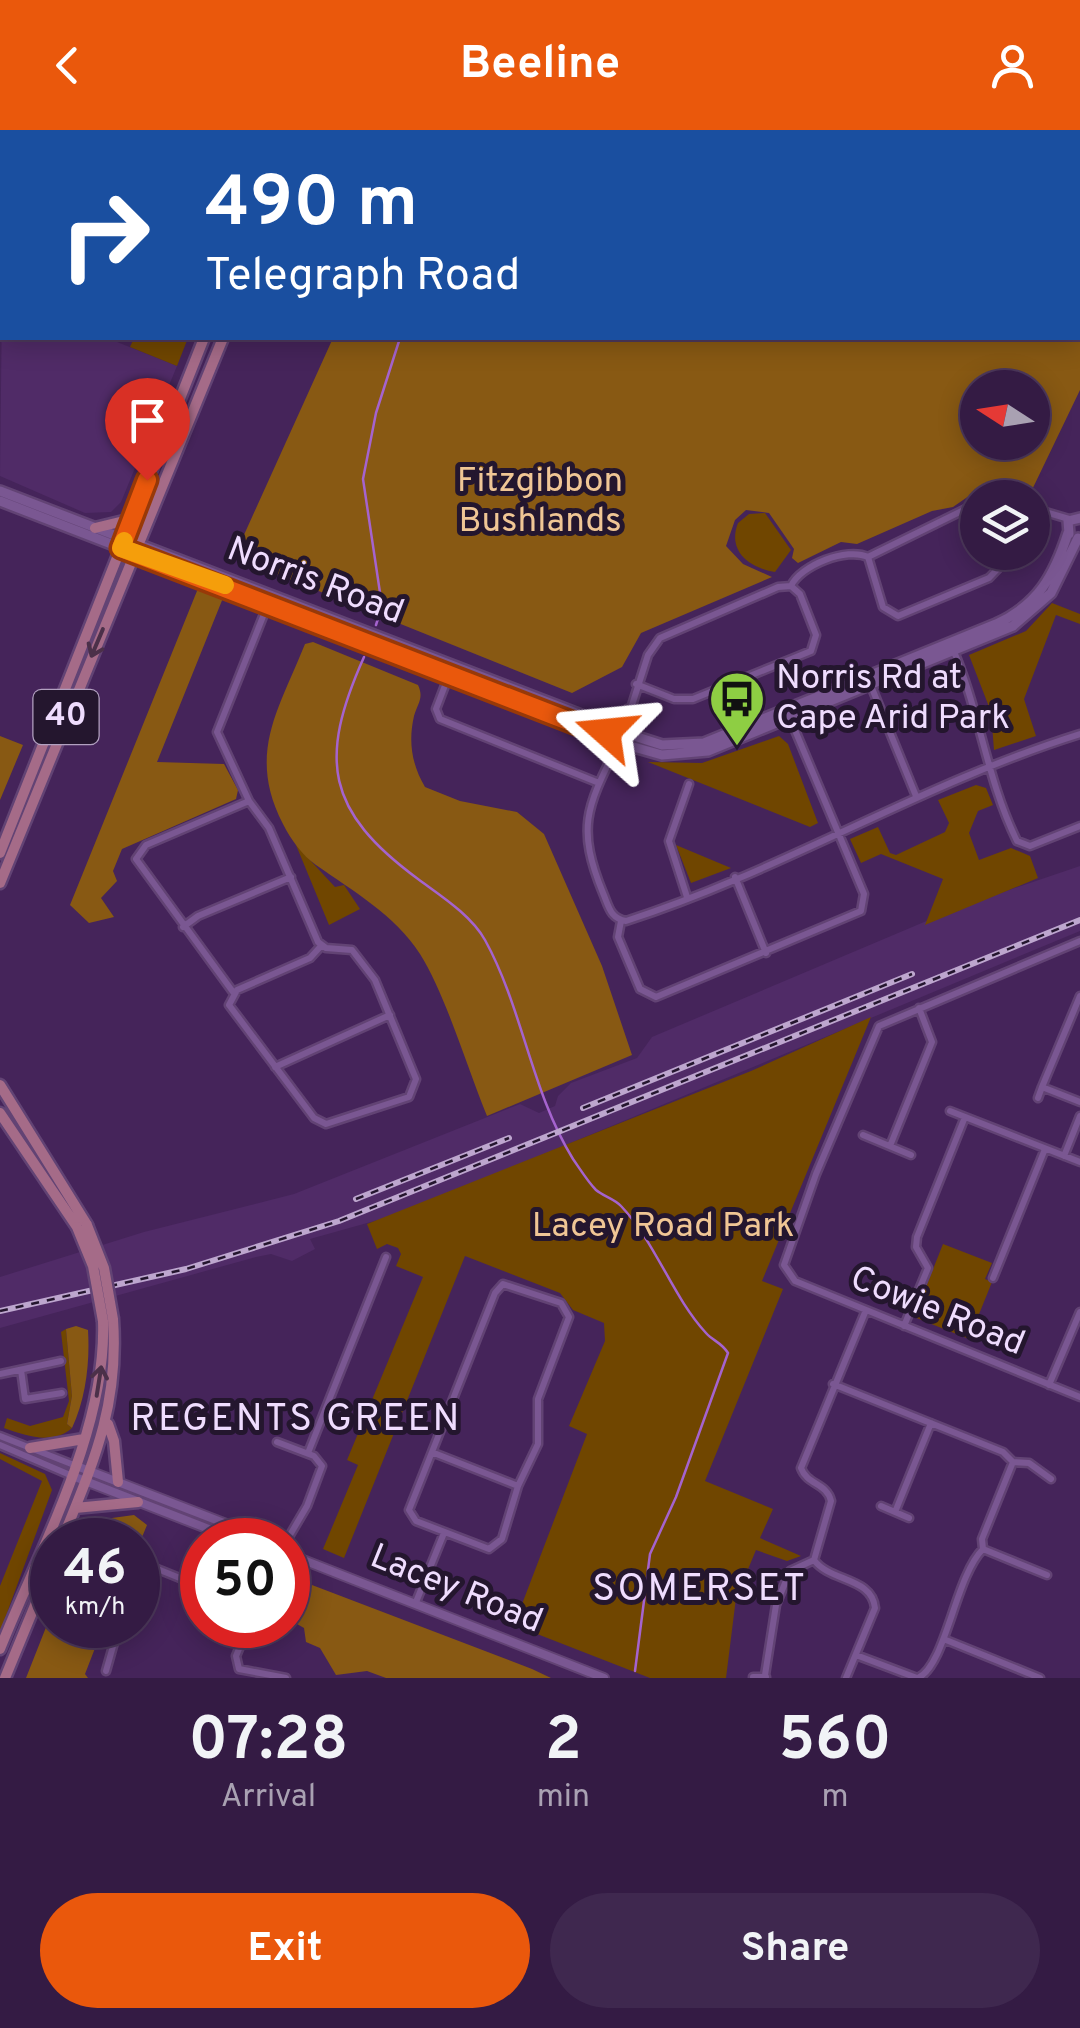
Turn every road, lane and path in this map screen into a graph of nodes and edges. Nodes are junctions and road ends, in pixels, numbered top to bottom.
1 (203, 340) edge
2 (222, 340) edge
3 (0, 491) edge
4 (0, 502) edge
5 (960, 511) edge
6 (1050, 515) edge
7 (132, 518) junction
8 (1075, 525) edge
9 (95, 528) junction
10 (123, 544) junction
11 (136, 548) junction
12 (868, 557) junction
13 (997, 570) edge
14 (791, 586) junction
15 (271, 598) junction
16 (952, 647) junction
17 (450, 673) junction
18 (868, 682) junction
19 (636, 684) junction
20 (788, 715) junction
21 (1080, 734) edge
22 (617, 735) junction
23 (987, 768) junction
24 (599, 783) junction
25 (689, 784) dead end
26 (916, 796) junction
27 (249, 801) junction
28 (1080, 826) edge
29 (837, 834) junction
30 (0, 853) edge
31 (291, 877) junction
32 (735, 877) junction
33 (0, 882) edge
34 (686, 897) junction
35 (621, 921) junction
36 (183, 927) junction
37 (1080, 941) edge
38 (321, 946) junction
39 (766, 953) junction
40 (233, 992) junction
41 (1080, 996) edge
42 (920, 1008) junction
43 (390, 1015) junction
44 (275, 1067) junction
45 (0, 1085) edge
46 (1042, 1087) junction
47 (1038, 1098) dead end
48 (1080, 1102) edge
49 (950, 1111) dead end
50 (0, 1113) edge
51 (1080, 1116) edge
52 (965, 1117) junction
53 (862, 1135) dead end
54 (890, 1146) junction
55 (1045, 1148) junction
56 (911, 1154) dead end
57 (1064, 1156) junction
58 (1080, 1162) edge
59 (82, 1226) junction
60 (386, 1257) dead end
61 (993, 1278) dead end
62 (866, 1310) junction
63 (1080, 1312) edge
64 (108, 1320) junction
65 (904, 1326) junction
66 (61, 1360) dead end
67 (21, 1370) junction
68 (0, 1374) edge
69 (833, 1384) junction
70 (1049, 1385) junction
71 (62, 1393) dead end
72 (1080, 1397) edge
73 (107, 1423) junction
74 (931, 1423) junction
75 (0, 1436) edge
76 (84, 1439) junction
77 (278, 1442) dead end
78 (0, 1445) edge
79 (30, 1448) junction
80 (434, 1453) junction
81 (308, 1454) junction
82 (1013, 1462) junction
83 (72, 1470) junction
84 (88, 1476) junction
85 (1051, 1479) dead end
86 (118, 1482) junction
87 (518, 1486) junction
88 (138, 1502) junction
89 (881, 1506) dead end
90 (75, 1508) junction
91 (895, 1512) junction
92 (71, 1518) edge
93 (180, 1518) edge
94 (211, 1518) edge
95 (298, 1518) edge
96 (908, 1518) dead end
97 (444, 1532) junction
98 (983, 1550) junction
99 (814, 1560) junction
100 (310, 1562) edge
101 (1046, 1575) dead end
102 (416, 1602) junction
103 (30, 1617) edge
104 (946, 1640) junction
105 (113, 1648) edge
106 (239, 1648) edge
107 (0, 1649) edge
108 (856, 1655) junction
109 (106, 1670) dead end
110 (766, 1676) edge
111 (753, 1677) edge
112 (5, 1678) edge
113 (286, 1678) edge
114 (604, 1678) edge
115 (846, 1678) edge
116 (917, 1678) edge
117 (1040, 1678) edge

1 - 7 main road, 40
2 - 11 main road, 40
3 - 9 main road, Norris Road
4 - 10 main road, Norris Road
5 - 12 street
6 - 8 street
7 - 9 main road
7 - 10 main road, 40
8 - 16 main road, Norris Road
9 - 10 main road, Norris Road
10 - 11 main road, Norris Road
10 - 30 main road, 40
11 - 15 main road, Norris Road
11 -> 33 main road, 40
12 - 13 street
12 - 14 street
14 - 19 street
14 - 19 street
15 - 17 main road, Norris Road
15 - 22 main road, Norris Road
15 - 27 street
16 - 18 main road, Norris Road
16 - 23 street
17 - 22 main road, Norris Road
17 - 24 street
18 - 20 main road, Norris Road
18 - 26 street
19 - 22 street
20 - 22 main road, Norris Road
20 - 29 street
21 - 23 street
22 - 24 street
23 - 26 street
23 - 28 street
24 - 35 street
25 - 34 street
26 - 29 street
27 - 31 street
27 - 36 street
29 - 32 street
29 - 39 street
31 - 36 street
31 - 38 street
32 - 34 street
32 - 39 street
34 - 35 street
35 - 39 street
36 - 40 street
37 - 42 street
38 - 40 street
38 - 43 street
40 - 44 street
41 - 46 street
42 - 54 street
42 - 62 street, Cowie Road
43 - 44 street
43 - 44 street
45 - 59 main road
46 - 47 street
46 - 48 street
49 - 52 street
50 - 59 main road
51 - 57 street
52 - 55 street
52 - 65 street
53 - 54 street
54 - 56 street
55 - 57 street
55 - 61 street
57 - 58 street
59 - 64 main road, bridge
60 - 81 street
62 - 65 street, Cowie Road
62 - 69 street
63 - 70 street
64 - 73 main road
76 -> 64 main road
65 - 70 street, Cowie Road
66 - 67 street
67 - 68 street
67 - 71 street
69 - 74 street
69 - 99 street
70 - 72 street, Cowie Road
73 - 84 main road
73 - 86 main road
74 - 82 street
74 - 91 street
75 - 79 street
76 - 79 main road
76 - 83 main road
77 - 81 street
78 - 83 street
79 - 83 street
80 - 87 street
80 - 87 street
80 - 97 street
81 - 95 street
82 - 85 street
82 - 98 street
83 - 84 street
83 - 107 main road
84 - 86 street
84 - 88 street
84 - 90 main road
86 - 94 street
87 - 97 street
88 - 90 main road
88 - 93 street
89 - 91 street
90 - 92 main road
91 - 96 street
97 - 102 street
98 - 101 street
98 - 104 street
99 - 108 street
99 - 110 street
100 - 102 street, Lacey Road
102 - 114 street, Lacey Road
103 - 112 main road
104 - 116 street
104 - 117 street
105 - 109 street
106 - 113 street
108 - 115 street
108 - 116 street
110 - 111 street

